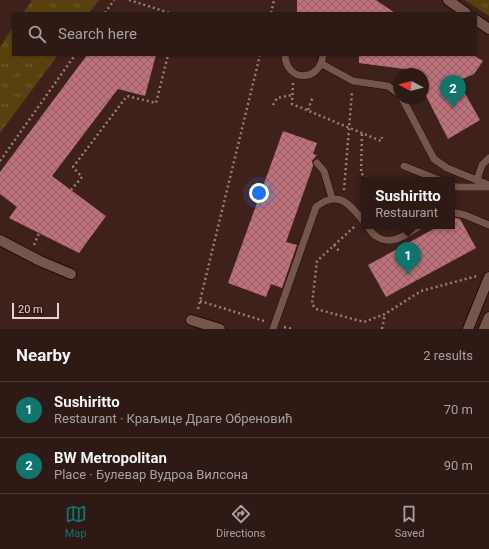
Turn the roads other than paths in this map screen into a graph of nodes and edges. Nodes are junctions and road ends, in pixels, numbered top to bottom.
1 (448, 0) edge
2 (465, 12) edge
3 (477, 21) edge
4 (489, 29) edge
5 (285, 56) edge
6 (323, 56) edge
7 (322, 64) junction
8 (393, 90) edge
9 (405, 104) edge
10 (489, 158) edge
11 (317, 163) dead end
12 (404, 166) dead end
13 (432, 177) edge
14 (476, 180) junction
15 (489, 186) edge
16 (455, 187) edge
17 (332, 198) junction
18 (455, 213) edge
19 (361, 218) edge
20 (489, 225) edge
21 (370, 229) edge
22 (415, 229) edge
23 (0, 240) edge
24 (71, 274) dead end
25 (489, 277) edge
26 (489, 317) edge
27 (191, 320) dead end
28 (274, 326) edge
29 (220, 329) edge
30 (468, 329) edge
31 (484, 329) edge

1 - 2 street
3 - 4 street
5 - 7 lane
6 - 7 lane
7 - 8 lane
9 - 14 lane
10 - 14 lane
11 - 17 lane
12 - 13 lane
14 - 15 lane
15 - 16 lane
17 - 19 lane
17 - 28 lane
18 - 20 lane
21 - 22 lane
23 - 24 street
25 - 30 street
26 - 31 street
27 - 29 street

